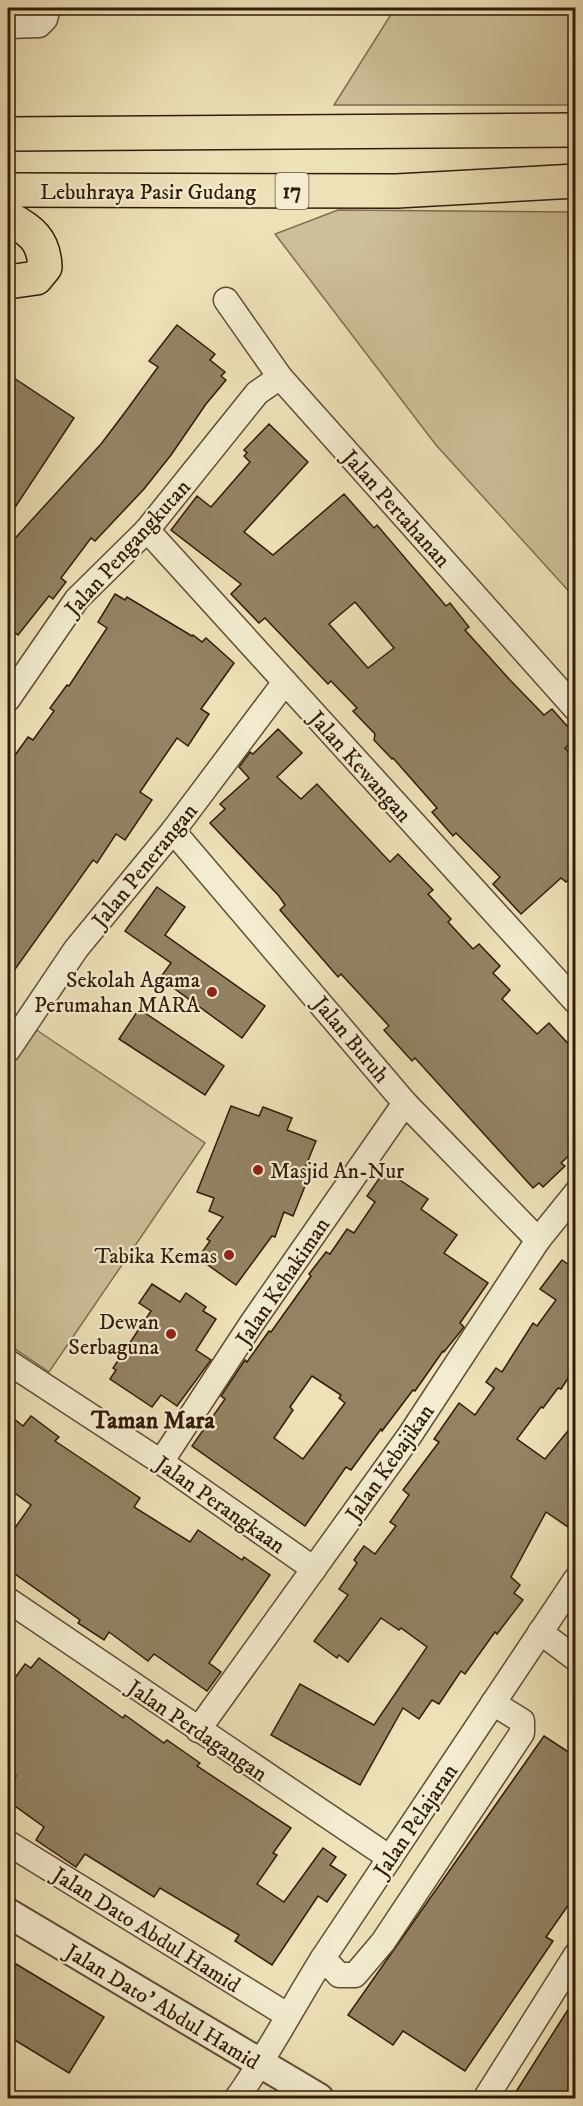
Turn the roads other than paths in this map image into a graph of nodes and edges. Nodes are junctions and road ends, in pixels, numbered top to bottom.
1 (48, 8) edge
2 (8, 26) edge
3 (576, 130) edge
4 (8, 134) edge
5 (576, 181) edge
6 (8, 190) edge
7 (8, 218) edge
8 (8, 282) edge
9 (226, 300) dead end
10 (280, 377) junction
11 (147, 530) junction
12 (285, 682) junction
13 (8, 699) edge
14 (576, 709) edge
15 (172, 831) junction
16 (576, 1002) edge
17 (8, 1050) edge
18 (405, 1102) junction
19 (576, 1192) edge
20 (538, 1240) junction
21 (8, 1362) edge
22 (161, 1462) junction
23 (314, 1569) junction
24 (576, 1579) edge
25 (8, 1600) edge
26 (540, 1632) junction
27 (576, 1659) edge
28 (493, 1703) junction
29 (198, 1730) junction
30 (8, 1844) edge
31 (390, 1858) junction
32 (8, 1913) edge
33 (576, 1955) edge
34 (323, 1958) junction
35 (287, 2015) junction
36 (261, 2064) junction
37 (488, 2097) edge
38 (237, 2098) edge
39 (319, 2098) edge

1 - 2 street
3 - 4 highway
5 - 6 highway, Lebuhraya Pasir Gudang / 17
7 - 8 highway
9 - 10 street, Jalan Pertahanan
10 - 11 street, Jalan Pengangkutan
10 - 14 street, Jalan Pertahanan
11 - 12 street, Jalan Kewangan
11 - 13 street, Jalan Pengangkutan
12 - 15 street, Jalan Penerangan
12 - 16 street, Jalan Kewangan
15 - 17 street, Jalan Penerangan
15 - 18 street, Jalan Buruh
18 - 20 street, Jalan Buruh
18 - 22 street, Jalan Kehakiman
19 - 20 street, Jalan Kebajikan
20 - 23 street, Jalan Kebajikan
21 - 22 street, Jalan Perangkaan
22 - 23 street, Jalan Perangkaan
23 - 29 street, Jalan Kebajikan
24 - 26 street, Jalan Pelajaran
25 - 29 street, Jalan Perdagangan
26 - 27 street
26 - 28 street, Jalan Pelajaran
28 - 31 street, Jalan Pelajaran
28 - 34 street
29 - 31 street, Jalan Perdagangan
30 - 35 street, Jalan Dato Abdul Hamid
31 - 34 street, Jalan Pelajaran
32 - 36 street, Jalan Dato' Abdul Hamid
33 - 37 street
34 - 35 street, Jalan Pelajaran
35 - 36 street, Jalan Pelajaran
36 - 38 street, Jalan Pelajaran
36 - 39 street, Jalan Dato' Abdul Hamid

